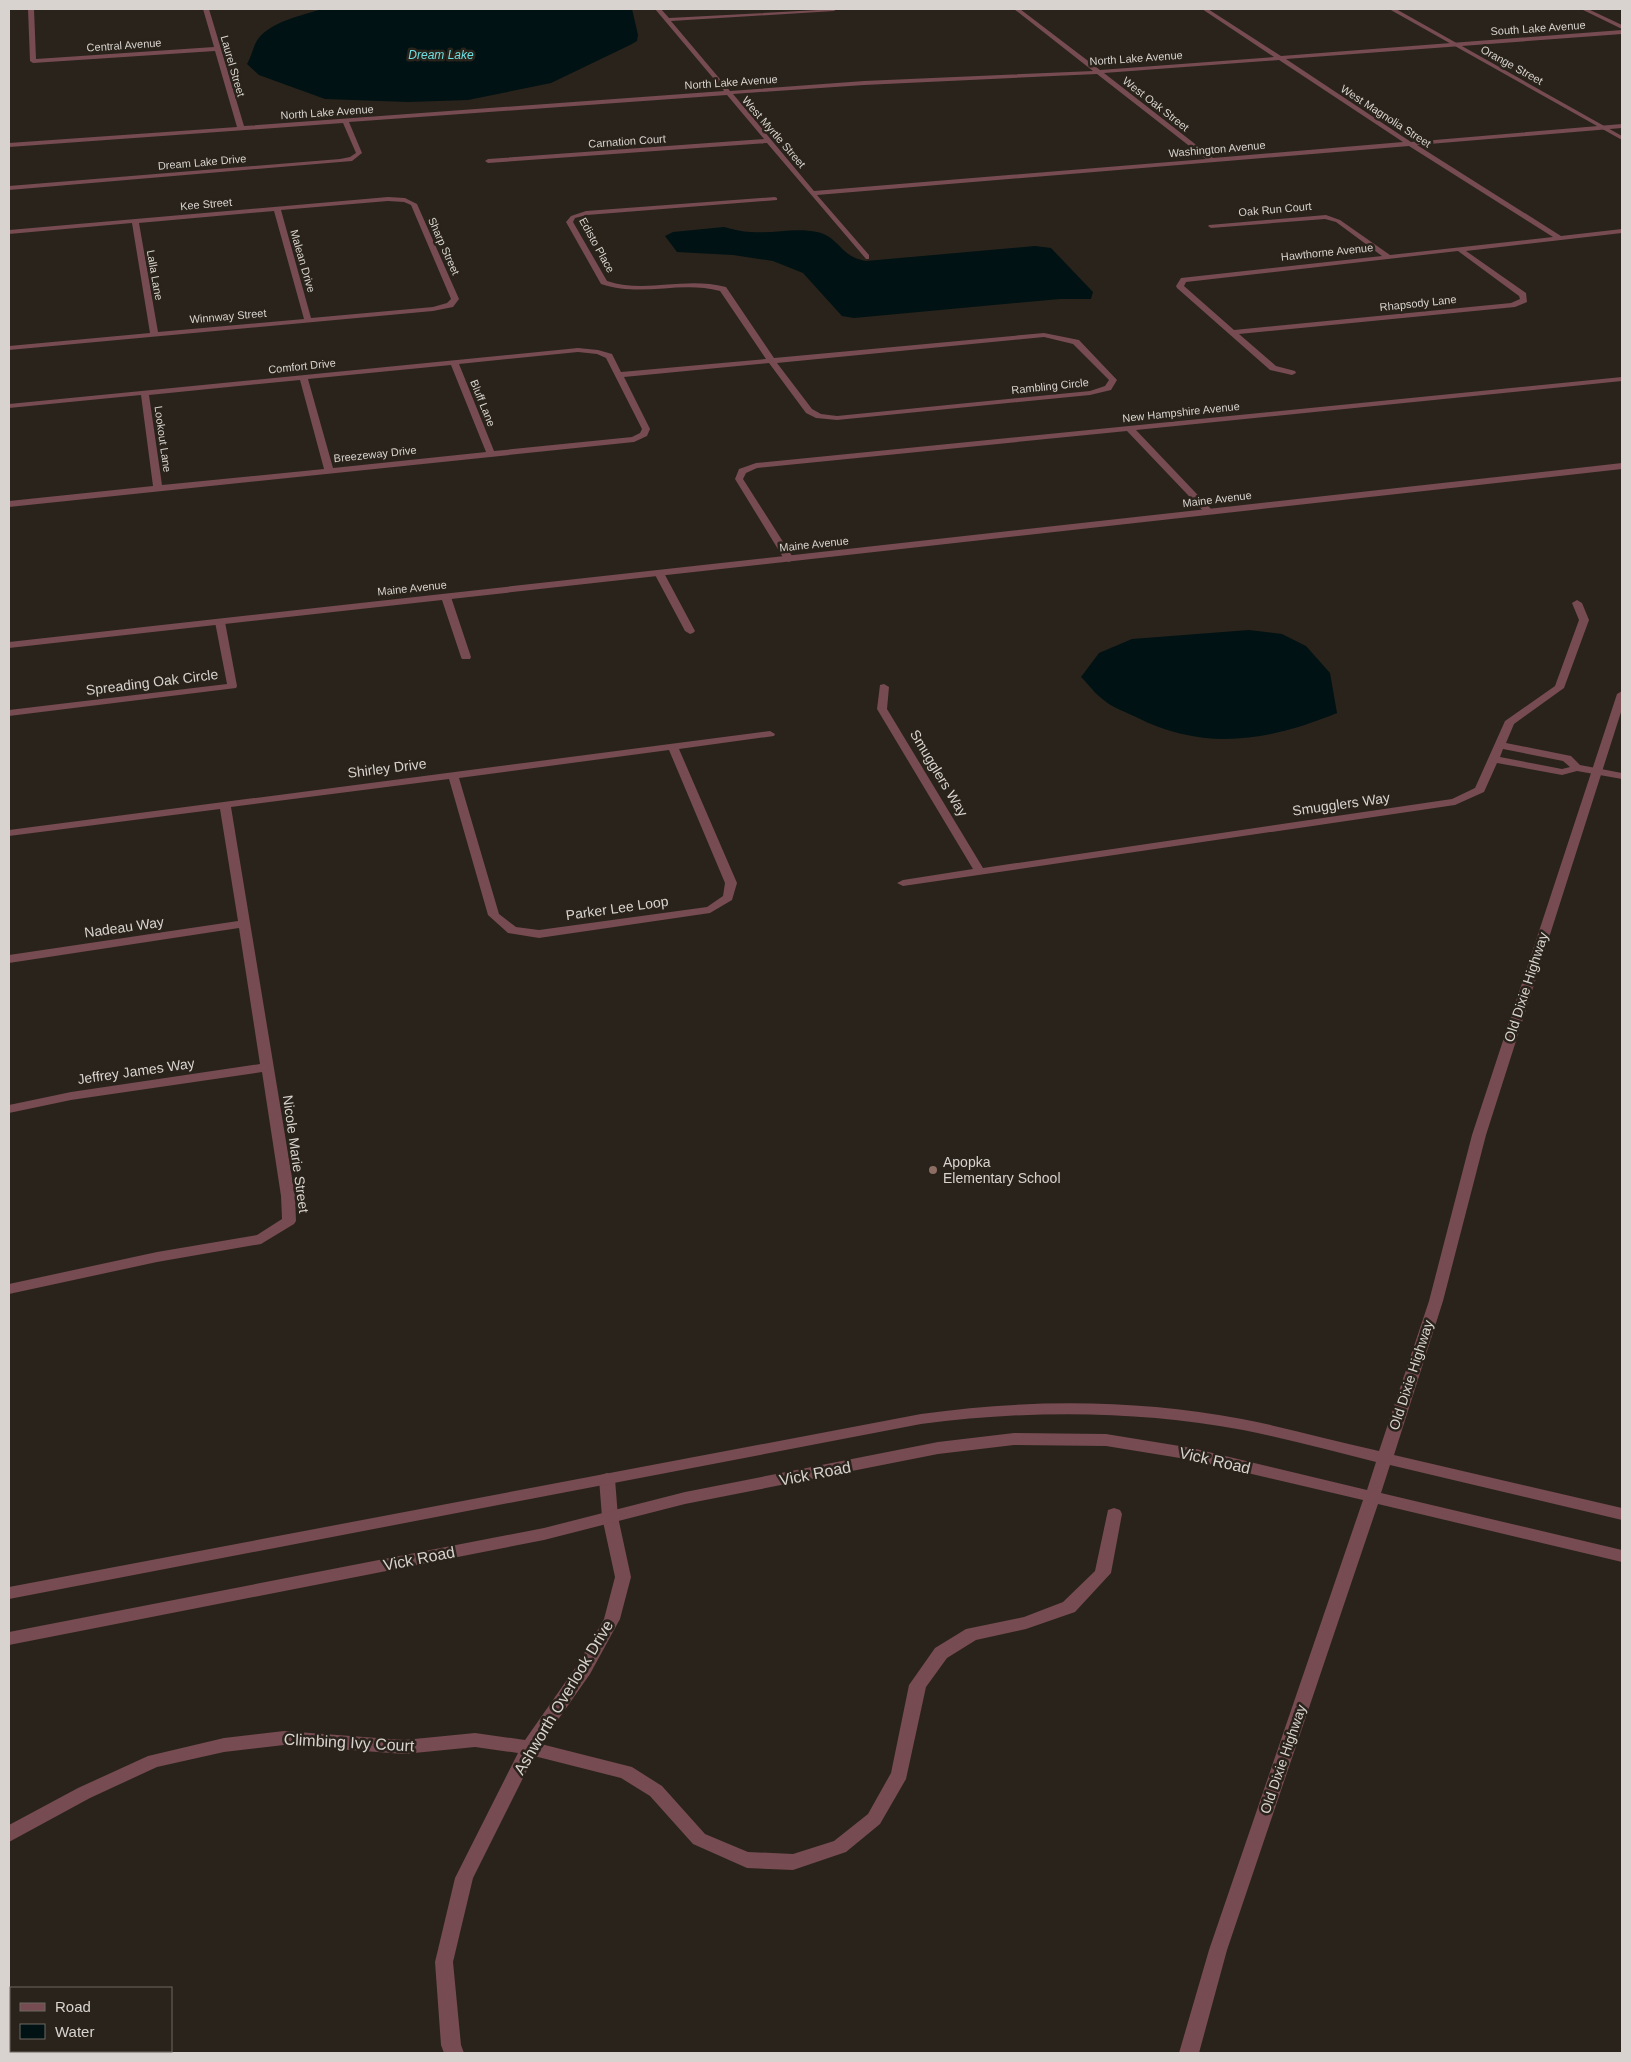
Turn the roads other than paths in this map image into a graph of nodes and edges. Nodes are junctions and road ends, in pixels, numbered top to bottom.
1 (31, 9) edge
2 (206, 9) edge
3 (658, 9) edge
4 (834, 9) edge
5 (1016, 9) edge
6 (1204, 9) edge
7 (1392, 9) edge
8 (1584, 9) edge
9 (667, 20) junction
10 (1622, 27) edge
11 (1622, 32) edge
12 (1456, 45) junction
13 (217, 49) junction
14 (1280, 58) junction
15 (1099, 72) junction
16 (728, 93) junction
17 (345, 121) junction
18 (1622, 126) edge
19 (241, 128) junction
20 (1604, 128) junction
21 (1622, 138) edge
22 (768, 140) junction
23 (1409, 143) junction
24 (9, 145) edge
25 (1212, 160) junction
26 (488, 161) dead end
27 (9, 188) edge
28 (814, 193) junction
29 (775, 199) dead end
30 (405, 200) joint
31 (277, 208) junction
32 (135, 220) junction
33 (1211, 226) dead end
34 (9, 232) edge
35 (1622, 232) edge
36 (1558, 237) junction
37 (1461, 250) junction
38 (866, 257) dead end
39 (1388, 257) junction
40 (450, 305) joint
41 (308, 320) junction
42 (1232, 332) junction
43 (154, 334) junction
44 (9, 348) edge
45 (598, 352) joint
46 (771, 360) junction
47 (454, 362) junction
48 (1292, 373) dead end
49 (620, 375) junction
50 (303, 377) junction
51 (1622, 379) edge
52 (145, 392) junction
53 (9, 406) edge
54 (1130, 428) junction
55 (491, 453) junction
56 (1622, 466) edge
57 (328, 470) junction
58 (158, 488) junction
59 (9, 504) edge
60 (1209, 512) junction
61 (789, 559) junction
62 (659, 573) junction
63 (446, 597) junction
64 (1577, 603) dead end
65 (220, 622) junction
66 (690, 631) dead end
67 (9, 645) edge
68 (466, 657) dead end
69 (884, 687) dead end
70 (1622, 694) edge
71 (9, 713) edge
72 (770, 734) dead end
73 (1500, 745) junction
74 (672, 746) junction
75 (1542, 753) junction
76 (1494, 758) junction
77 (1537, 767) junction
78 (1577, 768) junction
79 (1596, 772) junction
80 (452, 775) junction
81 (1622, 776) edge
82 (225, 804) junction
83 (9, 832) edge
84 (980, 872) junction
85 (903, 883) dead end
86 (244, 924) junction
87 (9, 959) edge
88 (267, 1067) junction
89 (9, 1109) edge
90 (9, 1289) edge
91 (1384, 1458) junction
92 (607, 1479) junction
93 (1372, 1497) junction
94 (1114, 1514) dead end
95 (1622, 1514) edge
96 (610, 1518) junction
97 (1622, 1556) edge
98 (9, 1593) edge
99 (9, 1639) edge
100 (529, 1748) junction
101 (9, 1834) edge
102 (454, 2053) edge
103 (1189, 2053) edge

1 - 13 street, Central Avenue
2 - 13 street, Laurel Street
3 - 9 street, West Myrtle Street
4 - 9 street
5 - 15 street, West Oak Street
6 - 14 street, West Magnolia Street
7 - 12 street, Orange Street
8 - 10 street
9 - 16 street, West Myrtle Street
11 - 12 street, South Lake Avenue
12 - 14 street, North Lake Avenue
12 - 20 street, Orange Street
13 - 19 street, Laurel Street
14 - 15 street, North Lake Avenue
14 - 23 street, West Magnolia Street
15 - 16 street, North Lake Avenue
15 - 25 street, West Oak Street
16 - 17 street, North Lake Avenue
16 - 22 street, West Myrtle Street
17 - 19 street, North Lake Avenue
17 - 27 street, Dream Lake Drive
18 - 20 street, Washington Avenue
19 - 24 street, North Lake Avenue
20 - 21 street, Orange Street
20 - 23 street, Washington Avenue
22 - 26 street, Carnation Court
22 - 28 street, West Myrtle Street
23 - 25 street, Washington Avenue
23 - 36 street, West Magnolia Street
25 - 28 street, Washington Avenue
28 - 38 street, West Myrtle Street
29 - 46 street, Edisto Place
30 - 31 street, Kee Street
30 - 40 street, Sharp Street
31 - 32 street, Kee Street
31 - 41 street, Malean Drive
32 - 34 street, Kee Street
32 - 43 street, Lalla Lane
33 - 39 street, Oak Run Court
35 - 36 street, Hawthorne Avenue
36 - 37 street, Hawthorne Avenue
37 - 39 street, Hawthorne Avenue
37 - 42 street, Rhapsody Lane
39 - 42 street, Hawthorne Avenue
40 - 41 street, Winnway Street
41 - 43 street, Winnway Street
42 - 48 street, Hawthorne Avenue
43 - 44 street, Winnway Street
45 - 47 street, Comfort Drive
45 - 49 street, Breezeway Drive
46 - 46 street, Rambling Circle
46 - 49 street, Rambling Circle
47 - 50 street, Comfort Drive
47 - 55 street, Bluff Lane
49 - 55 street, Breezeway Drive
50 - 52 street, Comfort Drive
50 - 57 street
51 - 54 street, New Hampshire Avenue
52 - 53 street, Comfort Drive
52 - 58 street, Lookout Lane
54 - 60 street
54 - 61 street, New Hampshire Avenue
55 - 57 street, Breezeway Drive
56 - 60 street, Maine Avenue
57 - 58 street, Breezeway Drive
58 - 59 street, Breezeway Drive
60 - 61 street, Maine Avenue
61 - 62 street, Maine Avenue
62 - 63 street, Maine Avenue
62 - 66 street
63 - 65 street, Maine Avenue
63 - 68 street
64 - 73 street, Smugglers Way
65 - 67 street, Maine Avenue
65 - 71 street, Spreading Oak Circle
69 - 84 street, Smugglers Way
70 - 79 street, Old Dixie Highway
72 - 74 street, Shirley Drive
73 - 75 street
73 - 76 street, Smugglers Way
74 - 80 street, Shirley Drive
74 - 80 street, Parker Lee Loop
75 - 77 street
75 - 78 street
76 - 77 street
76 - 84 street, Smugglers Way
77 - 78 street
78 - 79 street
79 - 81 street
79 - 91 street, Old Dixie Highway
80 - 82 street, Shirley Drive
82 - 83 street, Shirley Drive
82 - 86 street, Nicole Marie Street
84 - 85 street, Smugglers Way
86 - 87 street, Nadeau Way
86 - 88 street, Nicole Marie Street
88 - 89 street, Jeffrey James Way
88 - 90 street, Nicole Marie Street
91 - 92 street
91 - 93 street, Old Dixie Highway
91 - 95 street
92 - 96 street, Ashworth Overlook Drive
92 - 98 street
93 - 96 street, Vick Road
93 - 97 street, Vick Road
93 - 103 street, Old Dixie Highway
94 - 100 street, Climbing Ivy Court
96 - 99 street, Vick Road
96 - 100 street, Ashworth Overlook Drive
100 - 101 street, Climbing Ivy Court
100 - 102 street, Ashworth Overlook Drive

